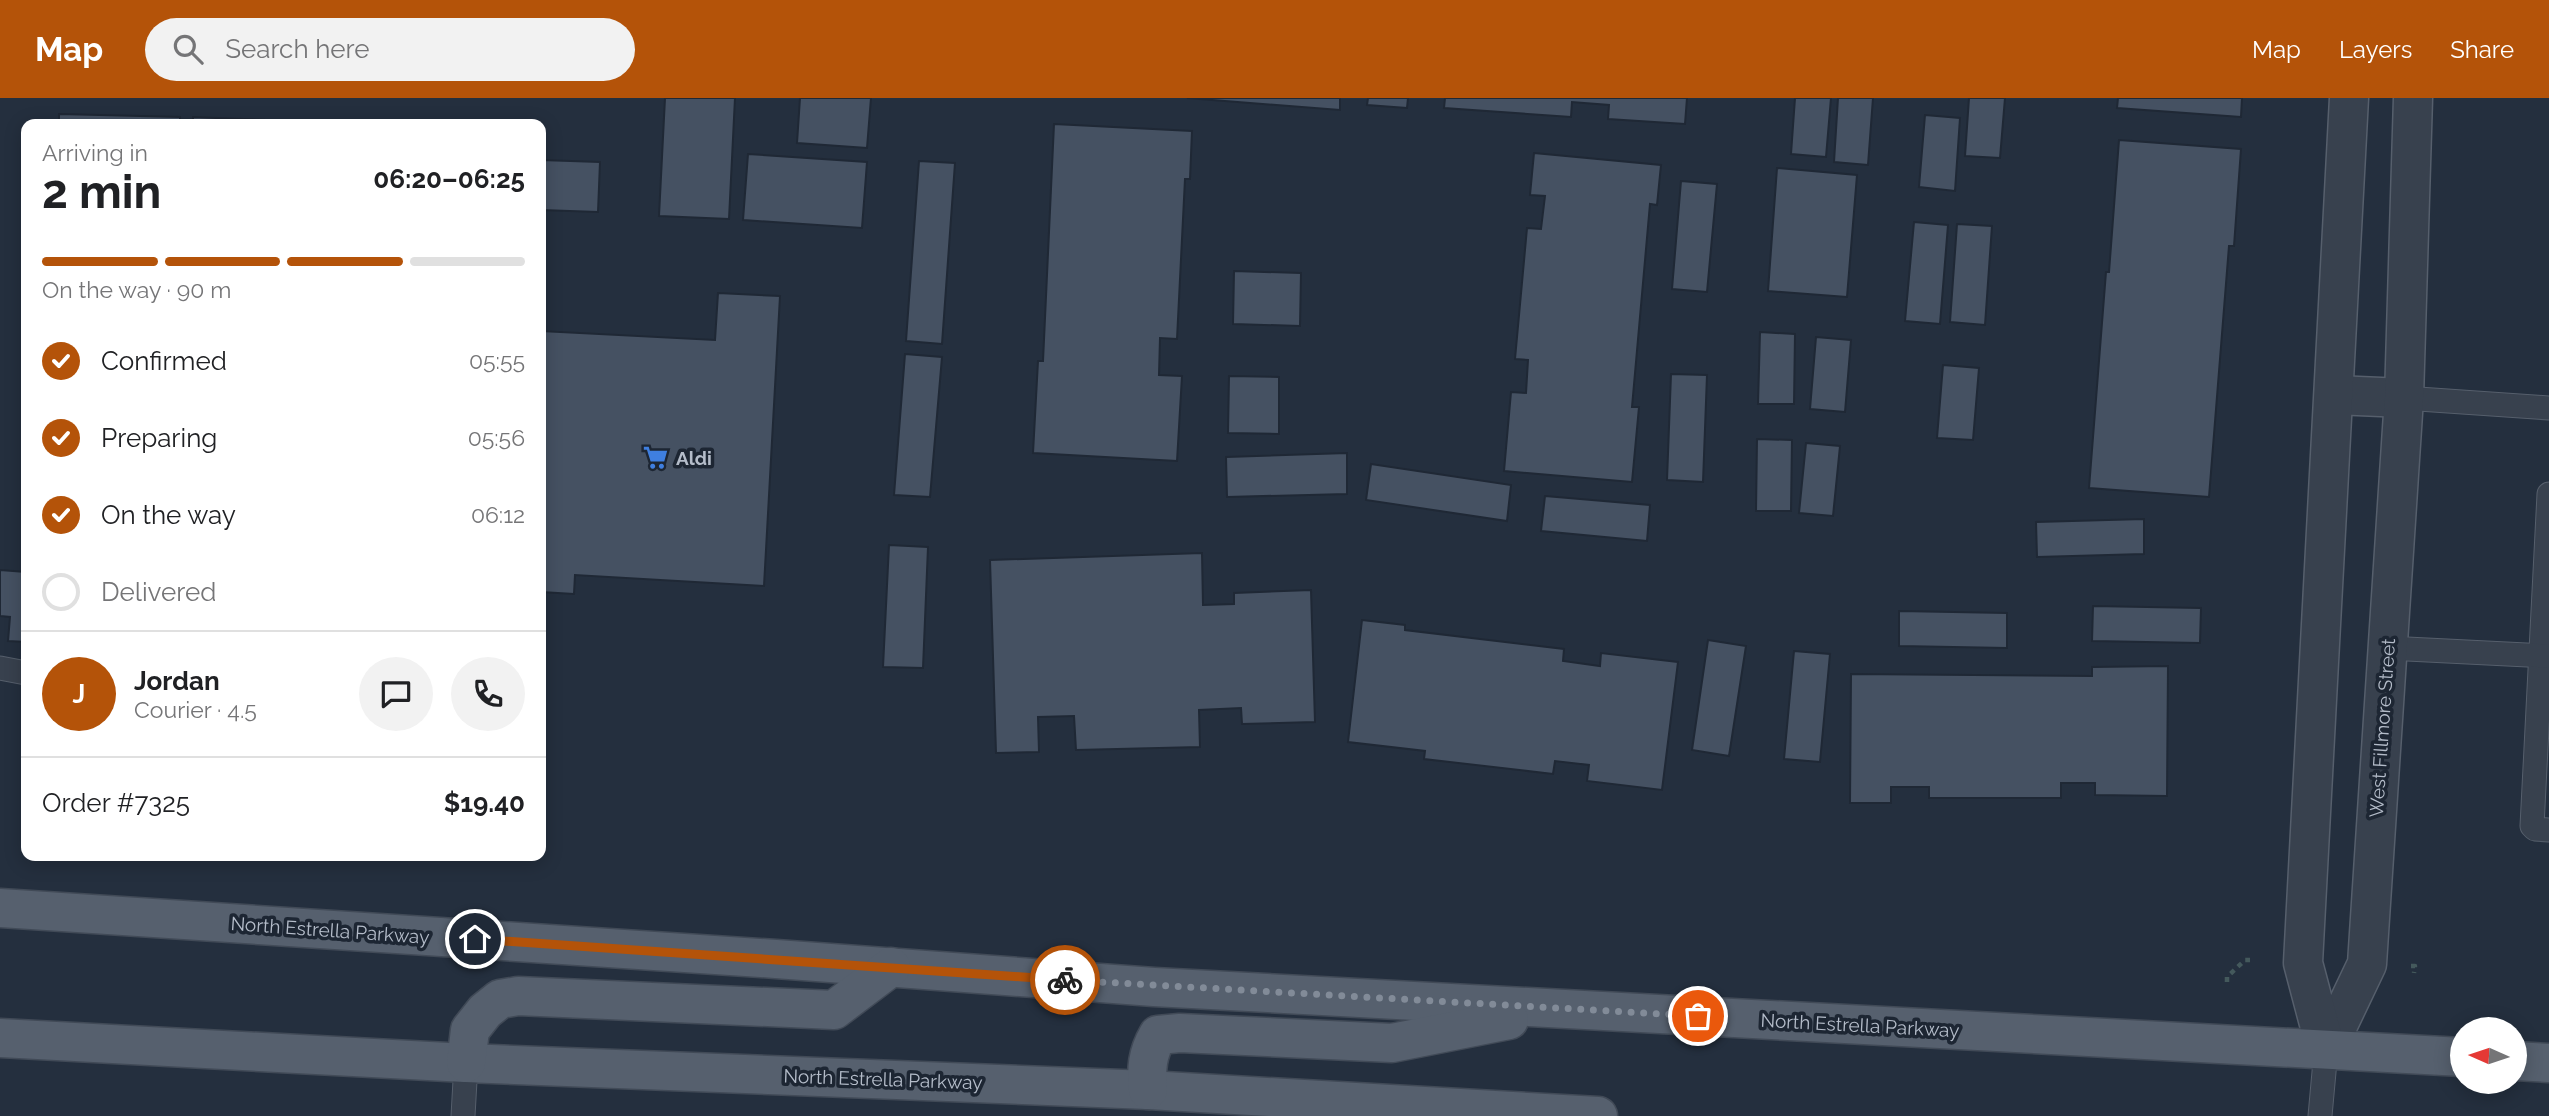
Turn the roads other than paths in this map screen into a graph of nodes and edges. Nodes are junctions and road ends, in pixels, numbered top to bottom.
1 (2349, 98) edge
2 (2413, 98) edge
3 (2335, 395) junction
4 (2404, 398) junction
5 (2549, 408) edge
6 (2549, 494) edge
7 (2387, 648) junction
8 (2545, 656) edge
9 (0, 668) edge
10 (21, 672) edge
11 (2549, 830) edge
12 (0, 908) edge
13 (891, 967) junction
14 (1563, 1008) junction
15 (0, 1038) edge
16 (2326, 1049) junction
17 (2450, 1056) edge
18 (2527, 1061) edge
19 (466, 1063) junction
20 (2549, 1063) edge
21 (1148, 1090) junction
22 (463, 1116) edge
23 (1598, 1116) edge
24 (2320, 1116) edge

1 - 3 street, West Fillmore Street
2 - 4 street, West Fillmore Street
3 - 4 street
3 - 16 street, West Fillmore Street
4 - 5 lane
4 - 7 street, West Fillmore Street
6 - 8 lane
7 - 8 lane
7 - 16 street, West Fillmore Street
8 - 11 lane
9 - 10 lane
12 - 13 main road, North Estrella Parkway
13 - 14 main road, North Estrella Parkway
13 - 19 main road
14 - 16 main road, North Estrella Parkway
14 - 21 main road
15 - 19 main road, North Estrella Parkway
16 - 17 main road, North Estrella Parkway
16 - 24 lane, West Fillmore Street
18 - 20 main road
19 - 21 main road, North Estrella Parkway
19 - 22 lane
21 - 23 main road, North Estrella Parkway

